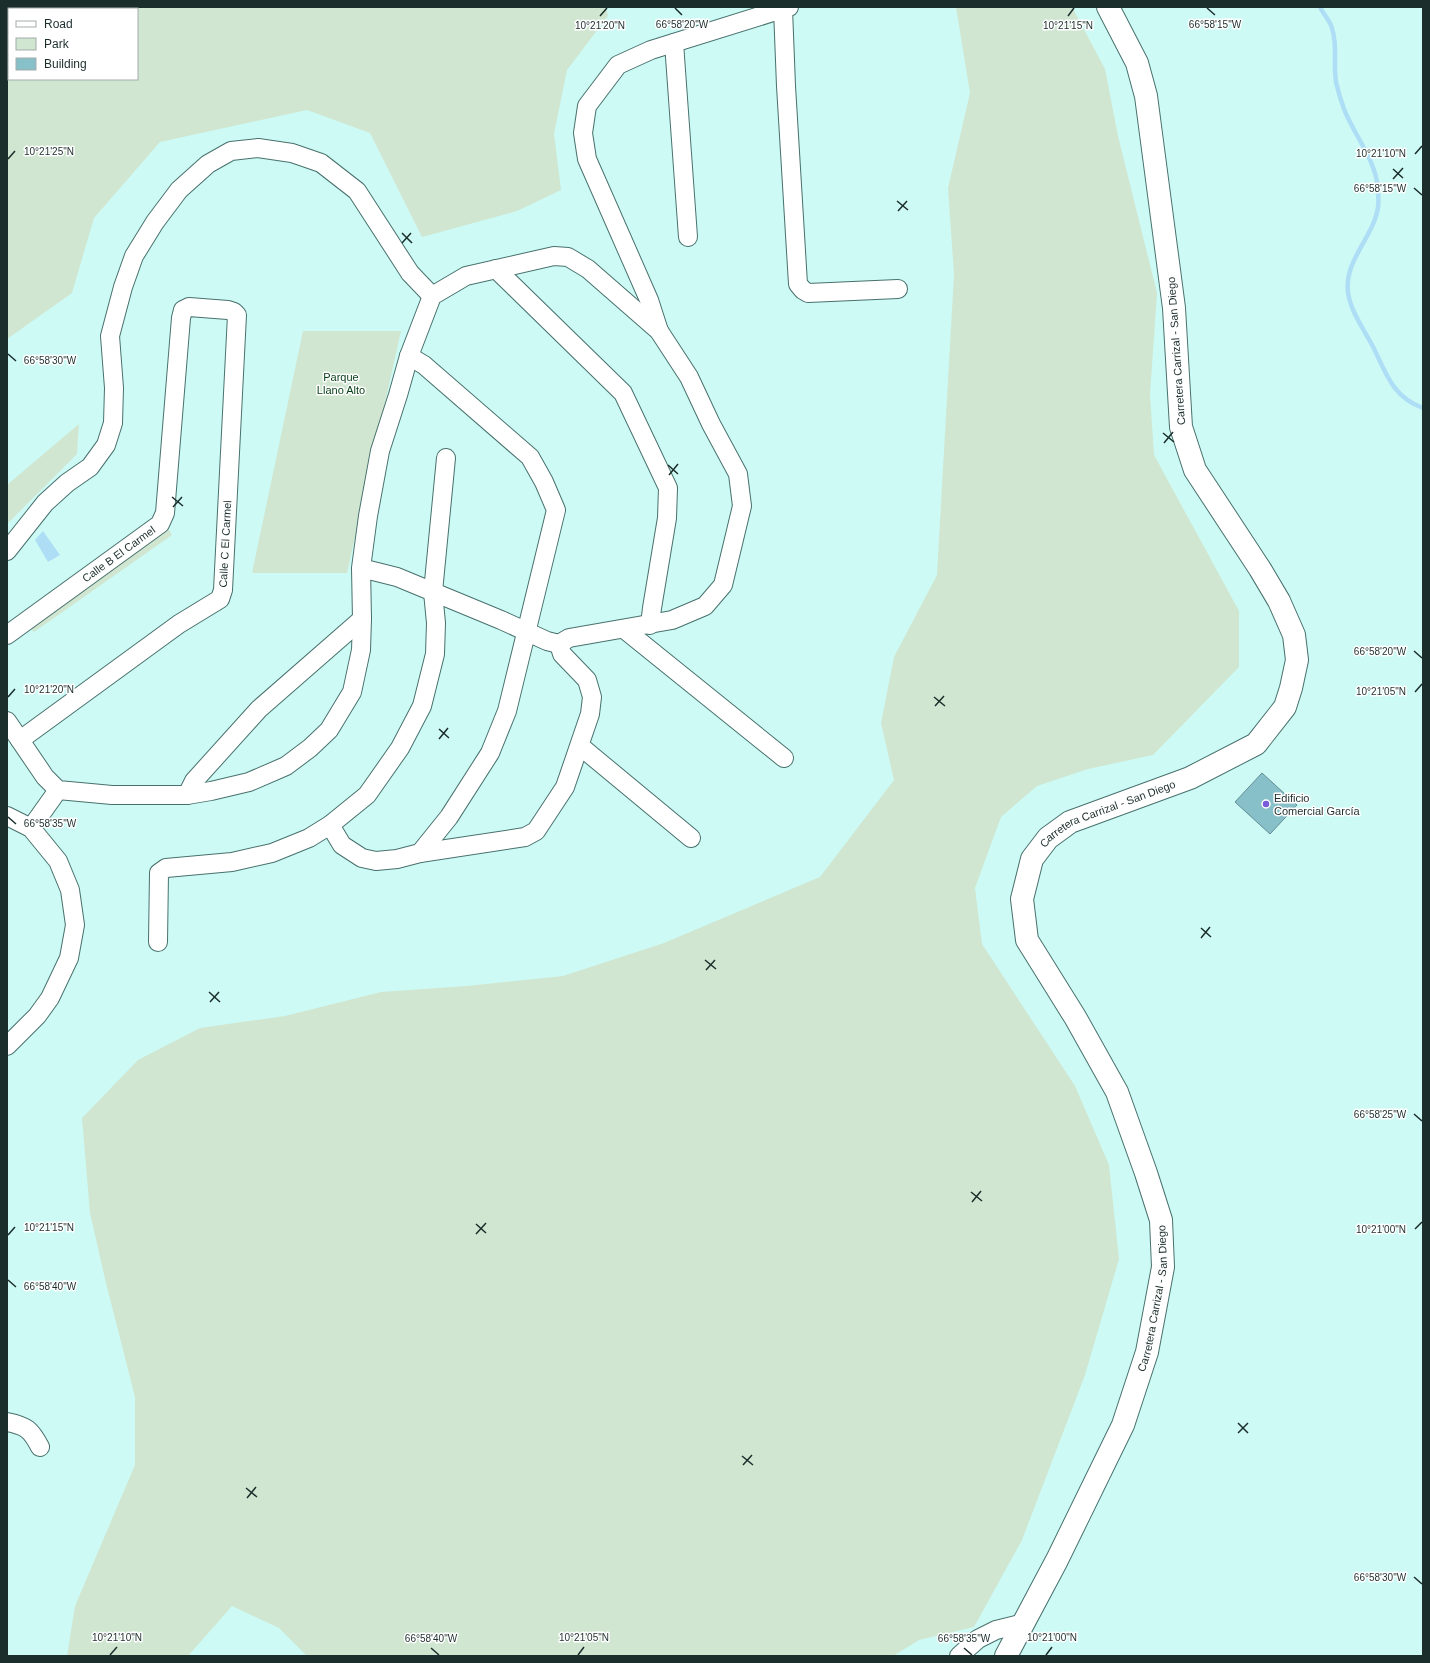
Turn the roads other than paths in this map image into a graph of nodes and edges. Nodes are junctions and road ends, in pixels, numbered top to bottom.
1 (1108, 7) edge
2 (786, 8) edge
3 (737, 15) edge
4 (674, 43) junction
5 (688, 237) dead end
6 (496, 269) junction
7 (898, 288) dead end
8 (432, 296) junction
9 (181, 318) joint
10 (659, 331) junction
11 (409, 356) junction
12 (446, 458) dead end
13 (7, 551) edge
14 (361, 568) junction
15 (433, 592) junction
16 (362, 619) junction
17 (650, 624) junction
18 (624, 629) junction
19 (527, 631) junction
20 (7, 635) edge
21 (560, 644) junction
22 (7, 721) edge
23 (20, 740) junction
24 (580, 746) junction
25 (784, 758) dead end
26 (58, 790) junction
27 (186, 795) junction
28 (7, 816) edge
29 (330, 825) junction
30 (31, 828) junction
31 (691, 838) dead end
32 (420, 852) junction
33 (158, 942) dead end
34 (7, 1046) edge
35 (7, 1422) edge
36 (40, 1447) dead end
37 (1024, 1623) junction
38 (959, 1656) edge
39 (1006, 1656) edge

1 - 37 street, Carretera Carrizal - San Diego
2 - 3 street
2 - 7 street
3 - 4 street
4 - 5 street
4 - 10 street
6 - 8 street
6 - 10 street
6 - 17 street
8 - 11 street
8 - 13 street
9 - 20 street, Calle B El Carmel
9 - 23 street, Calle C El Carmel
10 - 17 street
11 - 14 street
11 - 19 street
12 - 15 street
14 - 15 street
14 - 16 street
15 - 19 street
15 - 29 street
16 - 27 street
16 - 27 street
17 - 18 street
18 - 21 street
18 - 25 street
19 - 21 street
19 - 32 street
21 - 24 street
22 - 23 street
23 - 26 street
24 - 31 street
24 - 32 street
26 - 27 street
26 - 30 street
28 - 30 street
29 - 32 street
29 - 33 street
30 - 34 street
35 - 36 street
37 - 38 street
37 - 39 street, Carretera Carrizal - San Diego

